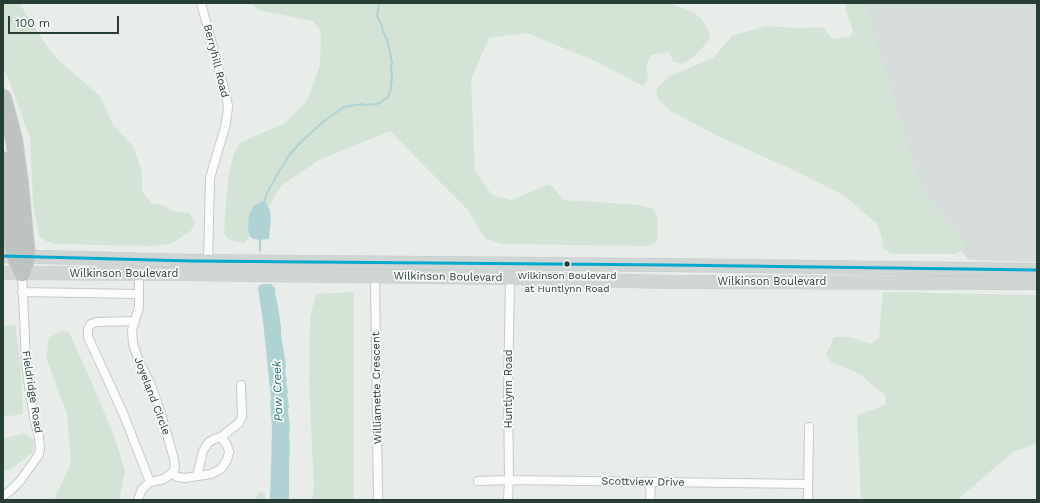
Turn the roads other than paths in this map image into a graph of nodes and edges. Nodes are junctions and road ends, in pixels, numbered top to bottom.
1 (201, 3) edge
2 (3, 98) edge
3 (3, 160) edge
4 (9, 210) junction
5 (3, 235) edge
6 (15, 256) edge
7 (208, 262) junction
8 (421, 270) junction
9 (1037, 270) edge
10 (3, 273) edge
11 (22, 273) junction
12 (139, 273) junction
13 (66, 274) junction
14 (375, 277) junction
15 (510, 278) junction
16 (1037, 283) edge
17 (22, 292) junction
18 (139, 294) junction
19 (134, 321) junction
20 (242, 385) dead end
21 (809, 427) dead end
22 (221, 438) junction
23 (172, 473) junction
24 (197, 476) junction
25 (509, 480) junction
26 (478, 481) dead end
27 (150, 482) junction
28 (651, 482) junction
29 (808, 484) junction
30 (3, 496) edge
31 (138, 500) edge
32 (378, 500) edge
33 (508, 500) edge
34 (650, 500) edge
35 (808, 500) edge

1 - 7 street, Berryhill Road
2 - 6 highway
3 - 4 highway
4 - 5 highway
4 - 6 highway
6 - 7 main road, Wilkinson Boulevard
6 - 11 highway
7 - 8 main road, Wilkinson Boulevard
7 - 13 main road
8 - 9 main road, Wilkinson Boulevard
8 - 14 main road, Wilkinson Boulevard
8 - 15 main road, Wilkinson Boulevard
10 - 11 main road, Wilkinson Boulevard
11 - 13 main road, Wilkinson Boulevard
11 - 17 street, Fieldridge Road
12 - 13 main road, Wilkinson Boulevard
12 - 14 main road, Wilkinson Boulevard
12 - 18 street, Joyeland Circle
14 - 32 street, Williamette Crescent
15 - 16 main road, Wilkinson Boulevard
15 - 25 street, Huntlynn Road
17 - 18 street
17 - 30 street, Fieldridge Road
18 - 19 street, Joyeland Circle
19 - 23 street, Joyeland Circle
19 - 27 street
20 - 22 street
21 - 29 street
22 - 24 street
22 - 24 street
23 - 24 street
23 - 27 street
25 - 26 street, Scottview Drive
25 - 28 street, Scottview Drive
25 - 33 street, Huntlynn Road
27 - 31 street
28 - 29 street, Scottview Drive
28 - 34 street
29 - 35 street

